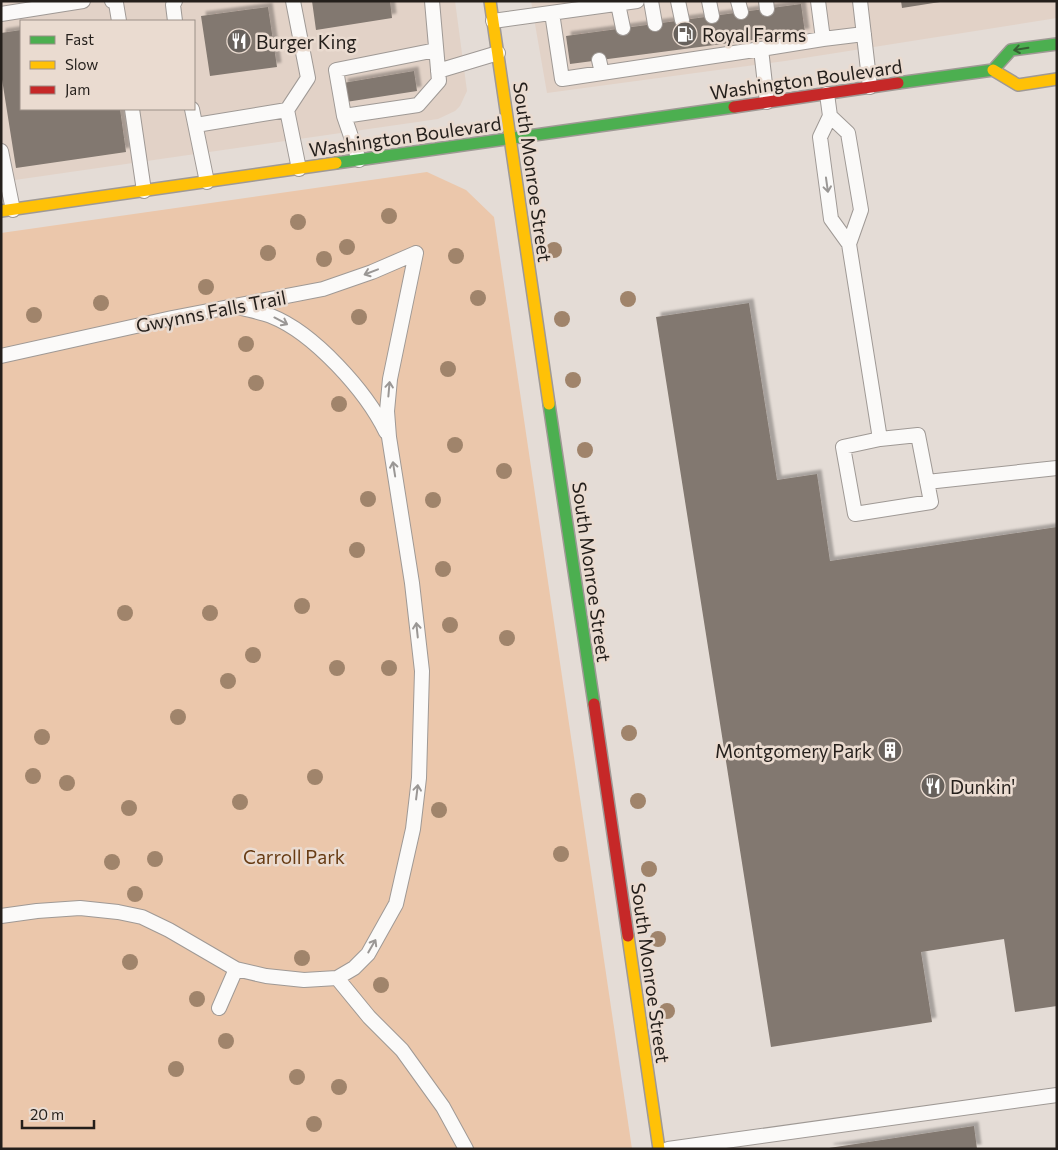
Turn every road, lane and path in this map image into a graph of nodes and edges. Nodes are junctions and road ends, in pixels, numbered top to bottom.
1 (83, 1) edge
2 (112, 1) edge
3 (175, 1) edge
4 (293, 1) edge
5 (432, 1) edge
6 (490, 1) edge
7 (637, 1) edge
8 (651, 1) edge
9 (678, 1) edge
10 (709, 1) edge
11 (818, 1) edge
12 (860, 1) edge
13 (618, 4) junction
14 (570, 6) edge
15 (552, 13) junction
16 (1, 14) edge
17 (712, 16) dead end
18 (119, 20) edge
19 (175, 20) edge
20 (682, 20) dead end
21 (493, 21) junction
22 (655, 24) dead end
23 (623, 28) dead end
24 (864, 34) junction
25 (823, 40) junction
26 (1057, 44) edge
27 (761, 45) junction
28 (436, 50) junction
29 (498, 53) junction
30 (993, 70) junction
31 (438, 71) junction
32 (1057, 79) edge
33 (870, 87) junction
34 (827, 94) junction
35 (767, 102) junction
36 (132, 110) edge
37 (192, 110) edge
38 (287, 110) junction
39 (344, 116) junction
40 (830, 116) junction
41 (196, 125) junction
42 (510, 138) junction
43 (1, 151) edge
44 (360, 160) junction
45 (299, 169) junction
46 (207, 182) junction
47 (144, 191) junction
48 (7, 210) edge
49 (849, 244) junction
50 (234, 306) junction
51 (1, 356) edge
52 (389, 437) junction
53 (880, 439) junction
54 (1057, 468) edge
55 (927, 482) junction
56 (1, 916) edge
57 (236, 969) junction
58 (337, 978) junction
59 (219, 1008) dead end
60 (1057, 1095) edge
61 (466, 1149) edge
62 (659, 1149) edge
63 (668, 1149) edge

1 - 16 lane
2 - 18 lane
3 - 19 lane
4 - 38 lane
5 - 28 lane
6 - 21 main road, South Monroe Street
7 - 13 lane
8 - 22 lane
9 - 20 lane
10 - 17 lane
11 - 25 lane
12 - 24 lane
13 - 14 lane
13 - 23 lane
14 - 15 lane
15 - 21 lane
15 - 27 lane
21 - 29 main road, South Monroe Street
24 - 25 lane
24 - 33 lane
25 - 27 lane
26 -> 30 main road
27 - 35 lane
28 - 31 lane
28 - 39 lane
29 - 31 lane
29 - 42 main road, South Monroe Street
30 - 32 main road
30 - 33 main road, Washington Boulevard
31 - 39 lane
33 - 34 main road, Washington Boulevard
34 - 35 main road, Washington Boulevard
34 - 40 lane
35 - 42 main road, Washington Boulevard
36 - 47 lane
37 - 41 lane
38 - 41 lane
38 - 45 lane
39 - 44 lane
40 -> 49 lane
40 - 49 lane
41 - 46 lane
42 - 44 main road, Washington Boulevard
42 - 62 main road, South Monroe Street
43 - 48 lane
44 - 45 main road, Washington Boulevard
45 - 46 main road, Washington Boulevard
46 - 47 main road, Washington Boulevard
47 - 48 main road, Washington Boulevard
49 - 53 lane
50 - 51 lane, Gwynns Falls Trail
50 -> 52 lane
52 -> 50 lane, Gwynns Falls Trail
58 -> 52 lane
53 - 55 lane
53 - 55 lane
54 - 55 lane
56 - 57 lane
57 - 58 lane
57 - 59 lane
58 - 61 lane
60 - 63 lane

